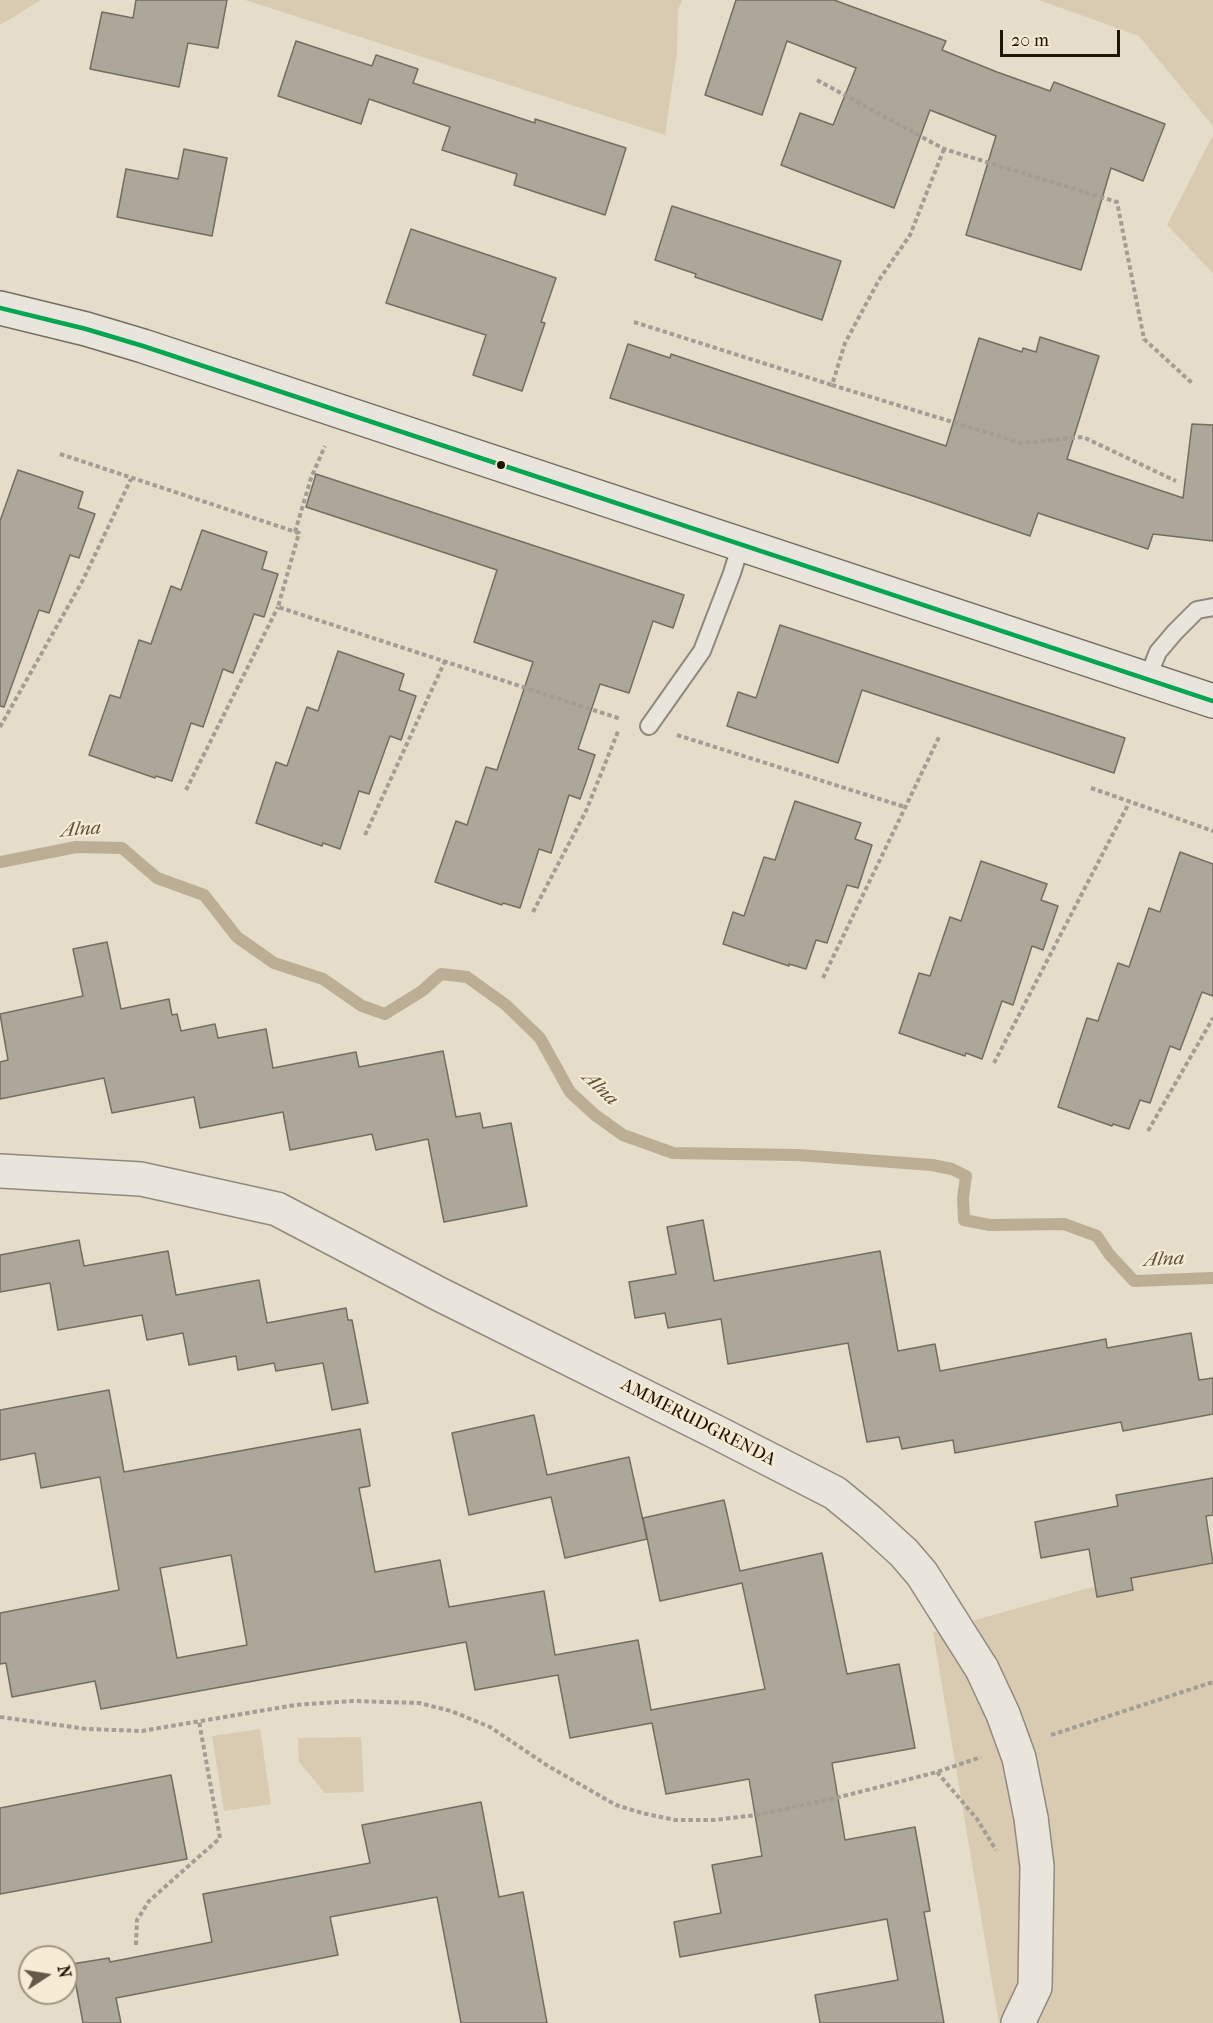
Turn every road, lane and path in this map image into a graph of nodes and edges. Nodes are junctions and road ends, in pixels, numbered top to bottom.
1 (817, 80) dead end
2 (944, 149) junction
3 (0, 308) edge
4 (634, 322) dead end
5 (1192, 383) dead end
6 (832, 385) junction
7 (328, 440) dead end
8 (60, 454) dead end
9 (131, 478) junction
10 (1176, 481) dead end
11 (295, 532) junction
12 (741, 544) junction
13 (278, 607) junction
14 (1213, 607) edge
15 (445, 661) junction
16 (1147, 679) junction
17 (1213, 701) edge
18 (649, 726) joint
19 (0, 727) edge
20 (940, 735) dead end
21 (1091, 788) dead end
22 (186, 789) dead end
23 (1130, 803) junction
24 (905, 807) junction
25 (1213, 831) edge
26 (365, 835) dead end
27 (533, 912) dead end
28 (822, 978) dead end
29 (1213, 1018) edge
30 (994, 1063) dead end
31 (1148, 1131) dead end
32 (0, 1171) edge
33 (1213, 1682) edge
34 (0, 1717) edge
35 (199, 1721) junction
36 (1040, 1738) dead end
37 (983, 1757) dead end
38 (937, 1772) junction
39 (998, 1852) dead end
40 (136, 1945) dead end
41 (1018, 2023) edge

1 - 2 path
2 - 5 path
2 - 6 path
3 - 12 street
4 - 6 path
6 - 10 path
7 - 11 path
8 - 9 path
9 - 11 path
9 - 19 path
11 - 13 path
12 - 16 street
12 - 18 lane
13 - 15 path
13 - 22 path
14 - 16 lane
15 - 26 path
15 - 27 path
16 - 17 street
18 - 24 path
20 - 24 path
21 - 23 path
23 - 25 path
23 - 30 path
24 - 28 path
29 - 31 path
32 - 41 street, AMMERUDGRENDA, bridge
33 - 36 path
34 - 35 path
35 - 38 path
35 - 40 path
37 - 38 path
38 - 39 path

